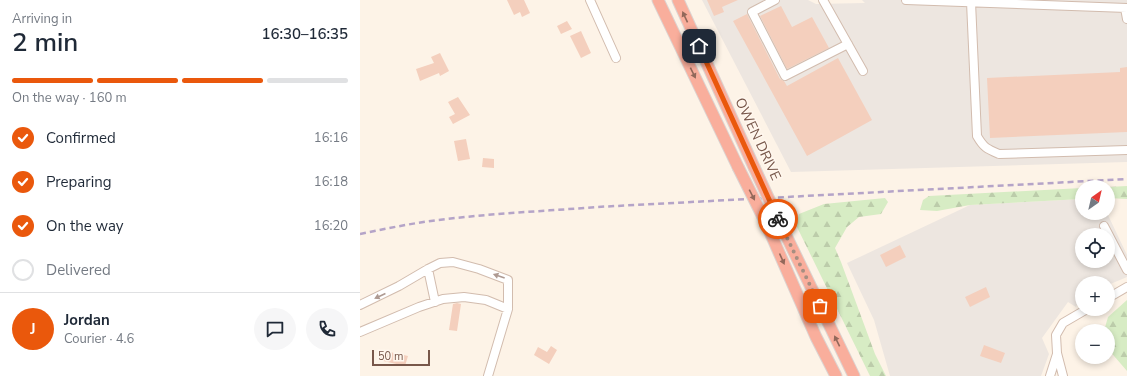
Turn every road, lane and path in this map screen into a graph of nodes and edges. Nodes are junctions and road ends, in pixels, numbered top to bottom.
1 (590, 0) edge
2 (658, 0) edge
3 (678, 0) edge
4 (775, 0) edge
5 (823, 0) edge
6 (906, 0) edge
7 (930, 0) edge
8 (952, 1) edge
9 (971, 2) junction
10 (1027, 2) edge
11 (1126, 8) edge
12 (1127, 19) edge
13 (848, 44) junction
14 (616, 58) dead end
15 (863, 71) dead end
16 (1127, 150) edge
17 (1104, 226) dead end
18 (428, 268) junction
19 (1127, 270) edge
20 (1127, 287) edge
21 (1115, 294) edge
22 (435, 302) junction
23 (360, 304) edge
24 (508, 309) junction
25 (1075, 316) edge
26 (360, 332) edge
27 (1057, 353) junction
28 (488, 376) edge
29 (836, 376) edge
30 (854, 376) edge
31 (1050, 376) edge
32 (1063, 376) edge

1 - 14 street
2 -> 29 highway, OWEN DRIVE, bridge
30 -> 3 highway, OWEN DRIVE, bridge
4 - 13 street
5 - 13 street
6 - 7 street
7 - 8 street
8 - 9 street
9 - 10 street
9 - 16 street
10 - 11 street
11 - 12 street
13 - 15 street
17 - 19 street
18 - 22 street
18 -> 23 street
24 -> 18 street
20 - 21 street
22 - 24 street
22 - 26 street
24 - 28 street
25 - 27 street
27 - 31 street
27 - 32 street

